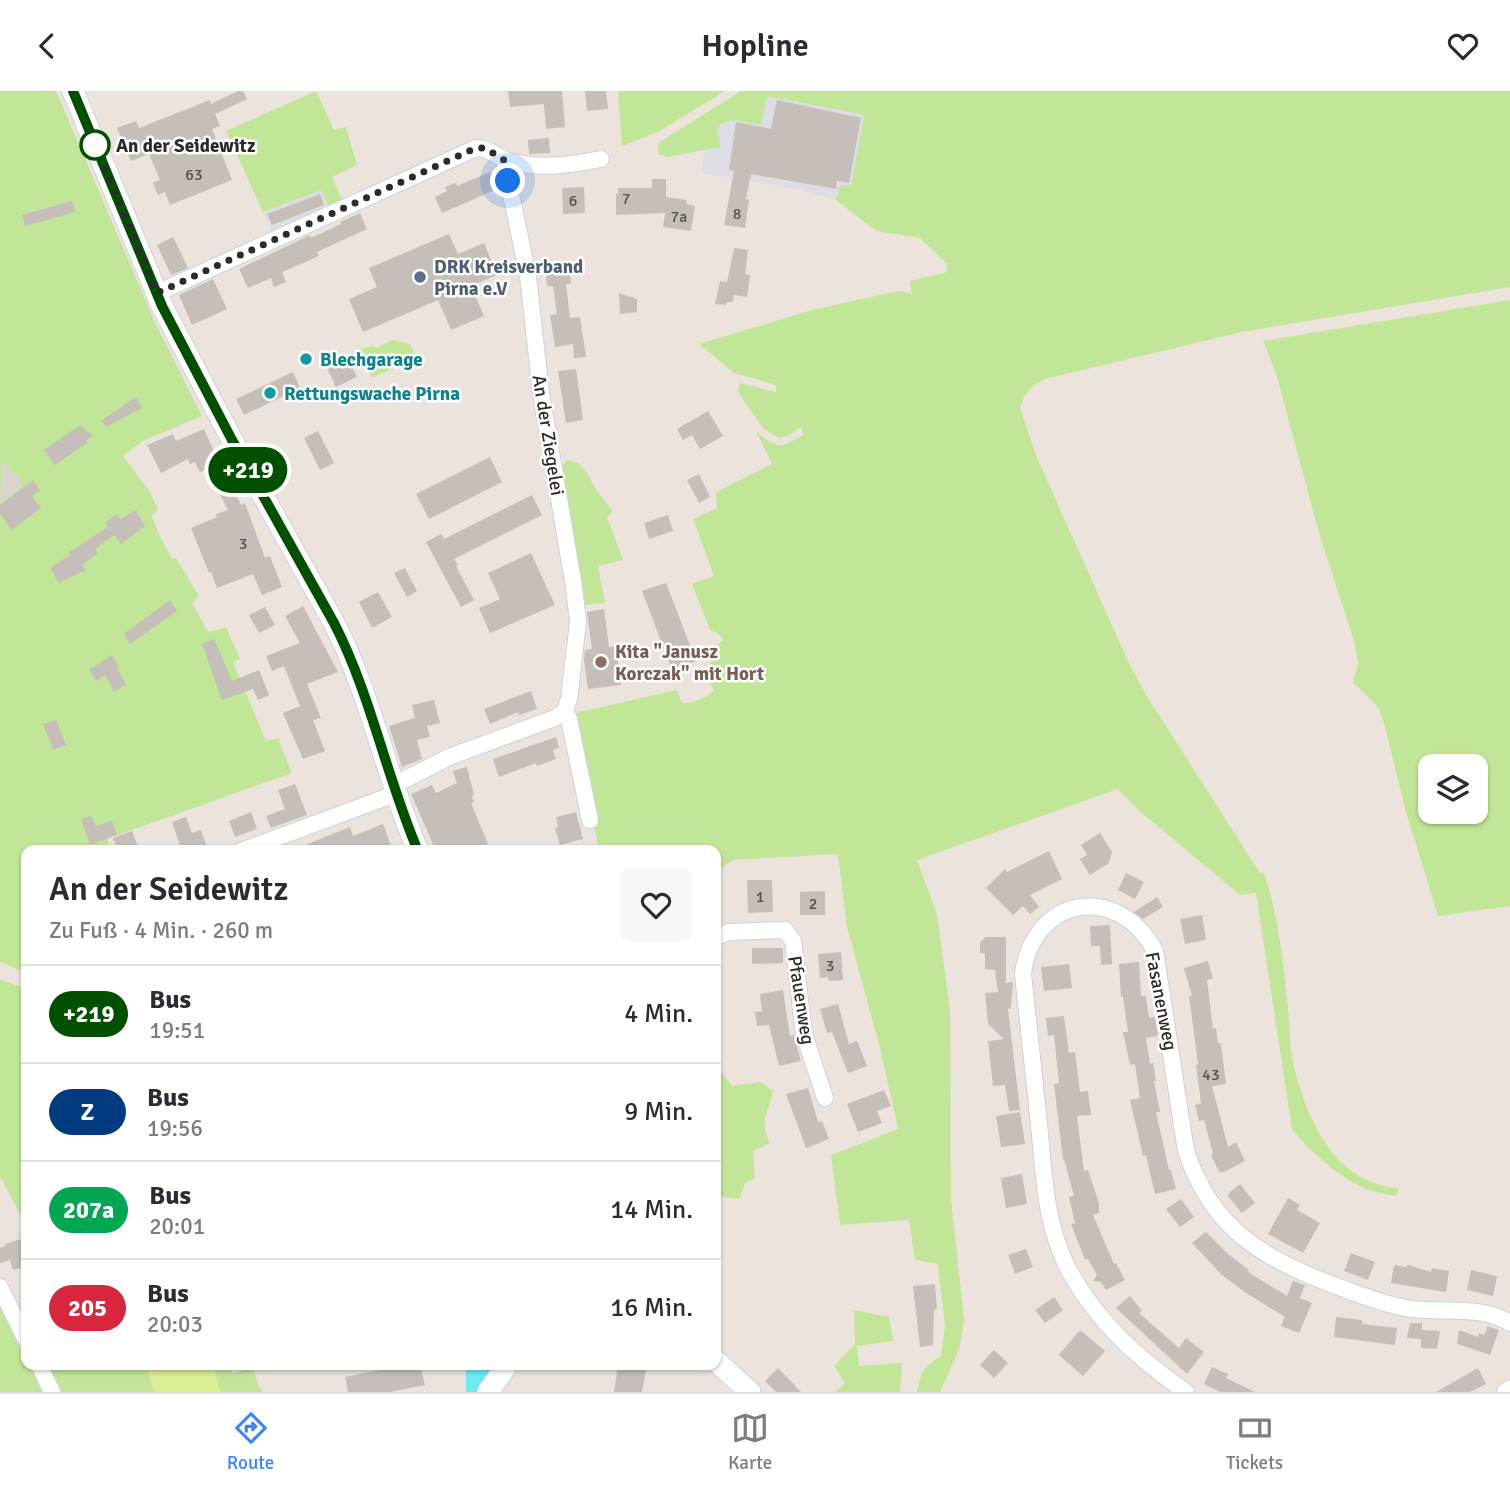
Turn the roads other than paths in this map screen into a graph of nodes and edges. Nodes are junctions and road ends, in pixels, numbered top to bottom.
1 (73, 91) edge
2 (601, 159) dead end
3 (504, 160) junction
4 (157, 293) junction
5 (565, 711) junction
6 (394, 790) junction
7 (590, 820) dead end
8 (257, 845) edge
9 (416, 845) edge
10 (721, 935) edge
11 (825, 1098) dead end
12 (0, 1287) edge
13 (1510, 1324) edge
14 (21, 1330) edge
15 (721, 1366) edge
16 (41, 1370) edge
17 (1510, 1388) edge
18 (52, 1392) edge
19 (750, 1392) edge
20 (1186, 1392) edge
21 (1505, 1392) edge

1 - 4 main road
2 - 3 street
3 - 4 street
3 - 5 street, An der Ziegelei
4 - 6 main road
5 - 6 street
5 - 7 street, An der Ziegelei
6 - 8 street
6 - 9 main road
10 - 11 street, Pfauenweg
12 - 14 street
13 - 20 street, Fasanenweg
15 - 19 main road
16 - 18 street
17 - 21 street

